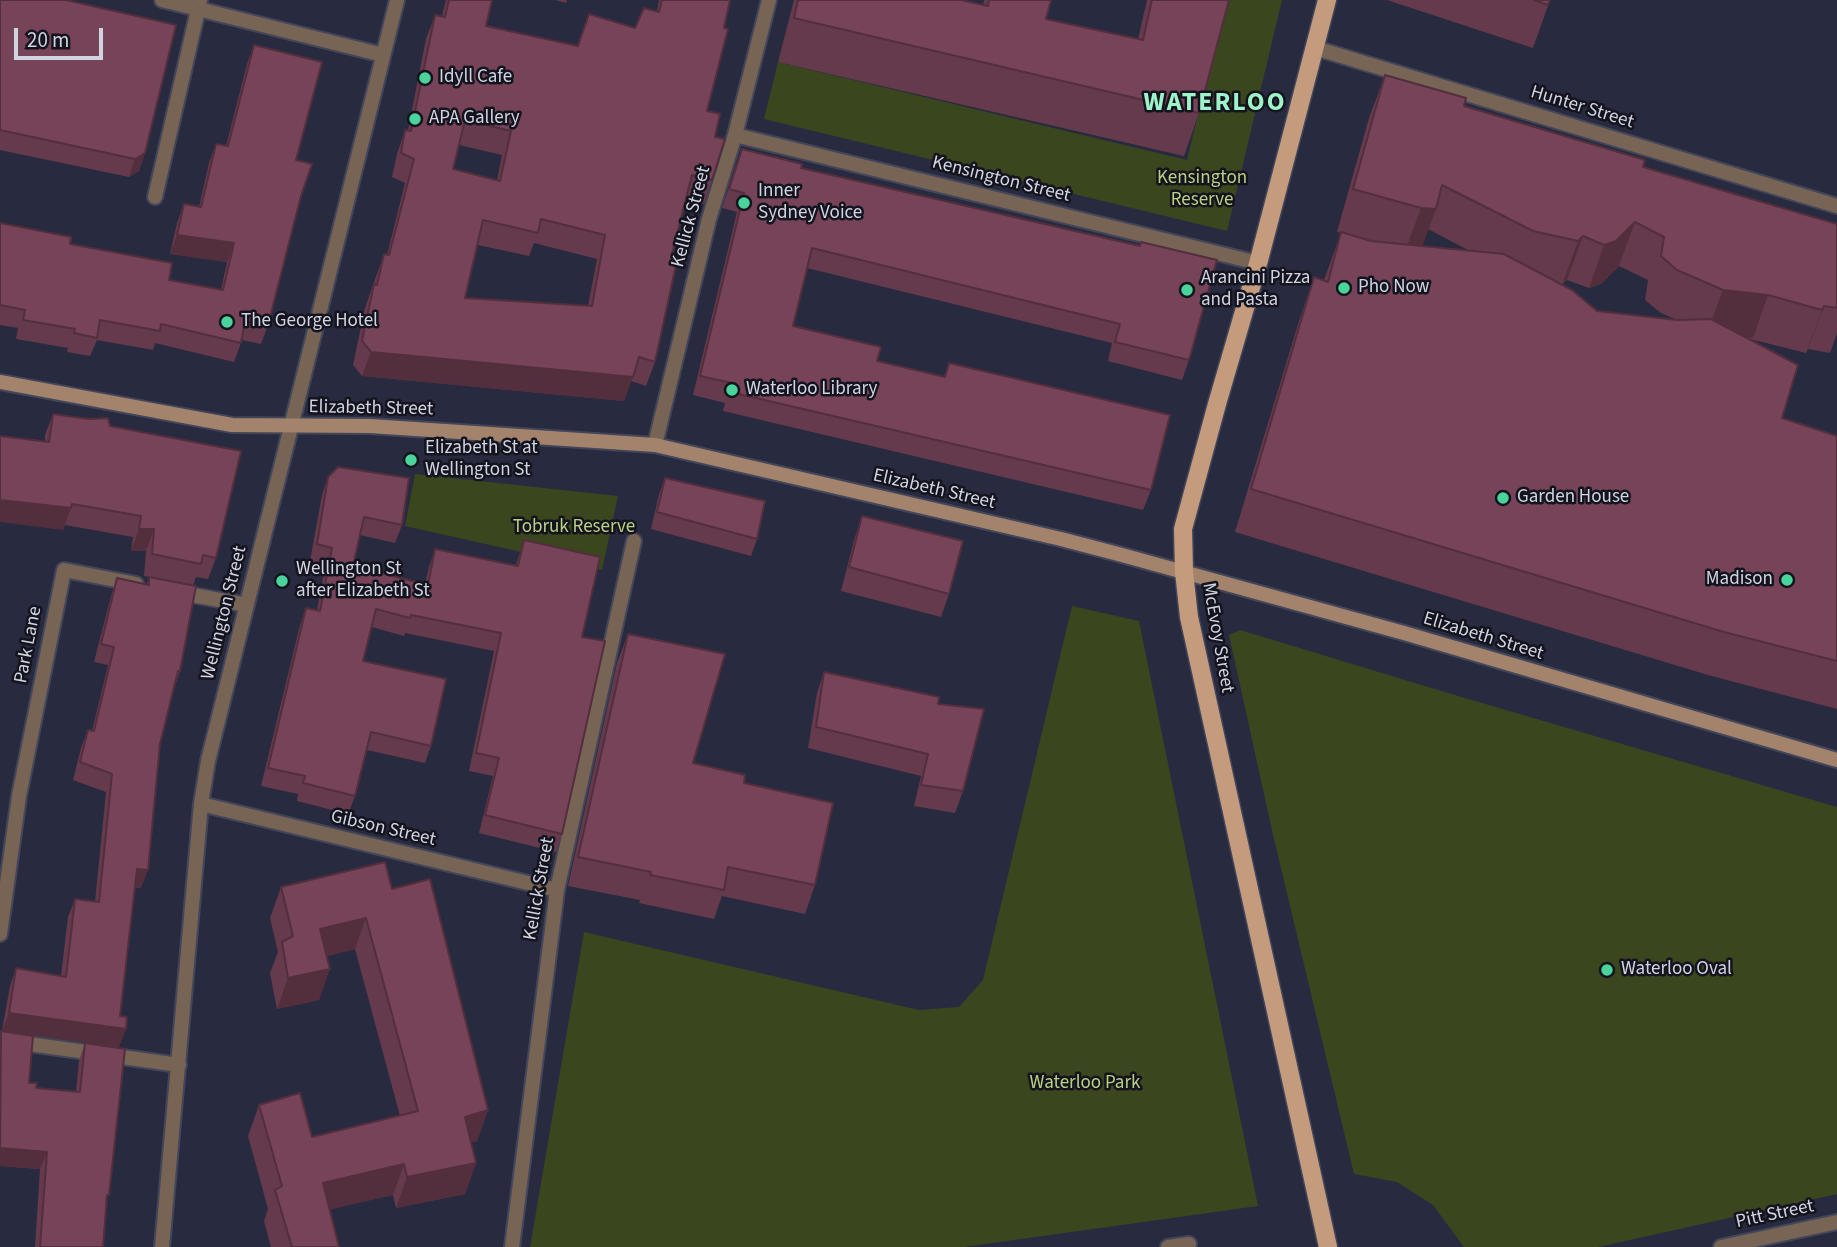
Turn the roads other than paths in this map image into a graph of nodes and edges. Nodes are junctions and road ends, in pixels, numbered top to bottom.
1 (162, 0) edge
2 (397, 0) edge
3 (769, 0) edge
4 (1326, 0) edge
5 (199, 4) edge
6 (1315, 48) junction
7 (383, 55) junction
8 (735, 135) junction
9 (155, 197) dead end
10 (1837, 206) edge
11 (1258, 263) junction
12 (0, 382) edge
13 (292, 426) junction
14 (655, 445) junction
15 (634, 541) dead end
16 (1184, 572) junction
17 (247, 605) junction
18 (1837, 760) edge
19 (201, 804) junction
20 (557, 890) junction
21 (0, 934) edge
22 (0, 1040) edge
23 (179, 1065) junction
24 (1837, 1222) edge
25 (1189, 1244) dead end
26 (162, 1247) edge
27 (512, 1247) edge
28 (1168, 1247) edge
29 (1328, 1247) edge
30 (1721, 1247) edge

1 - 5 street
2 - 7 street, Wellington Street
3 - 8 street, Kellick Street
4 - 6 main road, McEvoy Street
5 - 7 street
5 - 9 street
6 - 10 street, Hunter Street
6 - 11 main road, McEvoy Street
7 - 13 street, Wellington Street
8 - 11 street, Kensington Street
8 - 14 street, Kellick Street
11 - 16 main road, McEvoy Street
12 - 13 main road, Elizabeth Street
13 - 14 main road, Elizabeth Street
13 - 17 street, Wellington Street
14 - 16 main road, Elizabeth Street
15 - 20 street, Kellick Street
16 - 18 main road, Elizabeth Street
16 - 29 main road, McEvoy Street
17 - 19 street, Wellington Street
17 - 21 street, Park Lane
19 - 20 street, Gibson Street
19 - 23 street, Wellington Street
20 - 27 street, Kellick Street
22 - 23 street
23 - 26 street, Wellington Street
24 - 30 street, Pitt Street
25 - 28 street

